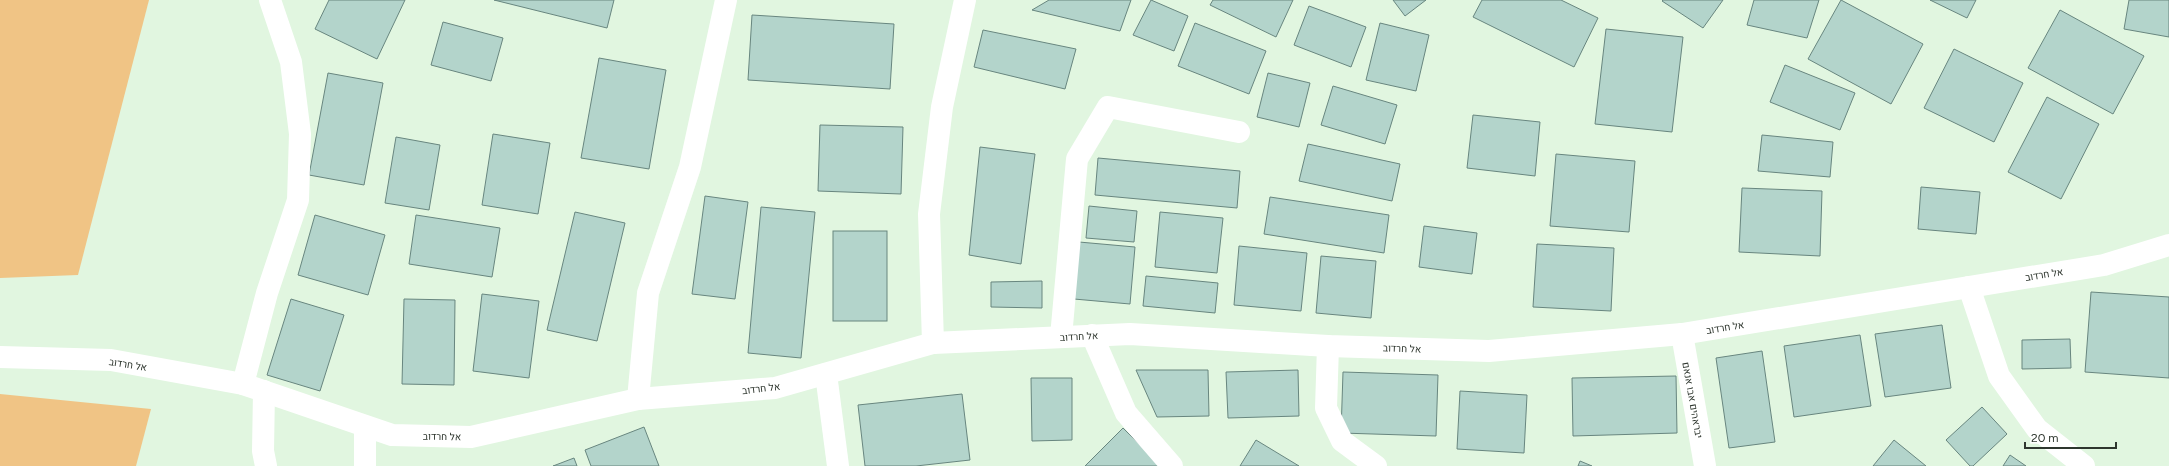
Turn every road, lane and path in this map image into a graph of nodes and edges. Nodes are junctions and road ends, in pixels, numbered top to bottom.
1 (270, 0) edge
2 (726, 0) edge
3 (965, 0) edge
4 (1239, 132) dead end
5 (2169, 245) edge
6 (1969, 286) junction
7 (1682, 334) junction
8 (1092, 336) junction
9 (1061, 337) junction
10 (933, 343) junction
11 (1328, 346) junction
12 (0, 356) edge
13 (826, 374) junction
14 (243, 384) junction
15 (264, 391) junction
16 (638, 399) junction
17 (366, 427) junction
18 (266, 466) edge
19 (365, 466) edge
20 (838, 466) edge
21 (1172, 466) edge
22 (1376, 466) edge
23 (1705, 466) edge
24 (2084, 466) edge

1 - 14 street
2 - 16 street
3 - 10 street
4 - 9 street
5 - 6 street, אל חרדוב
6 - 7 street, אל חרדוב
6 - 24 street
7 - 11 street, אל חרדוב
7 - 23 street, יבראהים אבו אנאם
8 - 9 street, אל חרדוב
8 - 11 street, אל חרדוב
8 - 21 street
9 - 10 street, אל חרדוב
10 - 13 street, אל חרדוב
11 - 22 street
12 - 14 street, אל חרדוב
13 - 16 street, אל חרדוב
13 - 20 street
14 - 15 street, אל חרדוב
15 - 17 street, אל חרדוב
15 - 18 street
16 - 17 street, אל חרדוב
17 - 19 street

